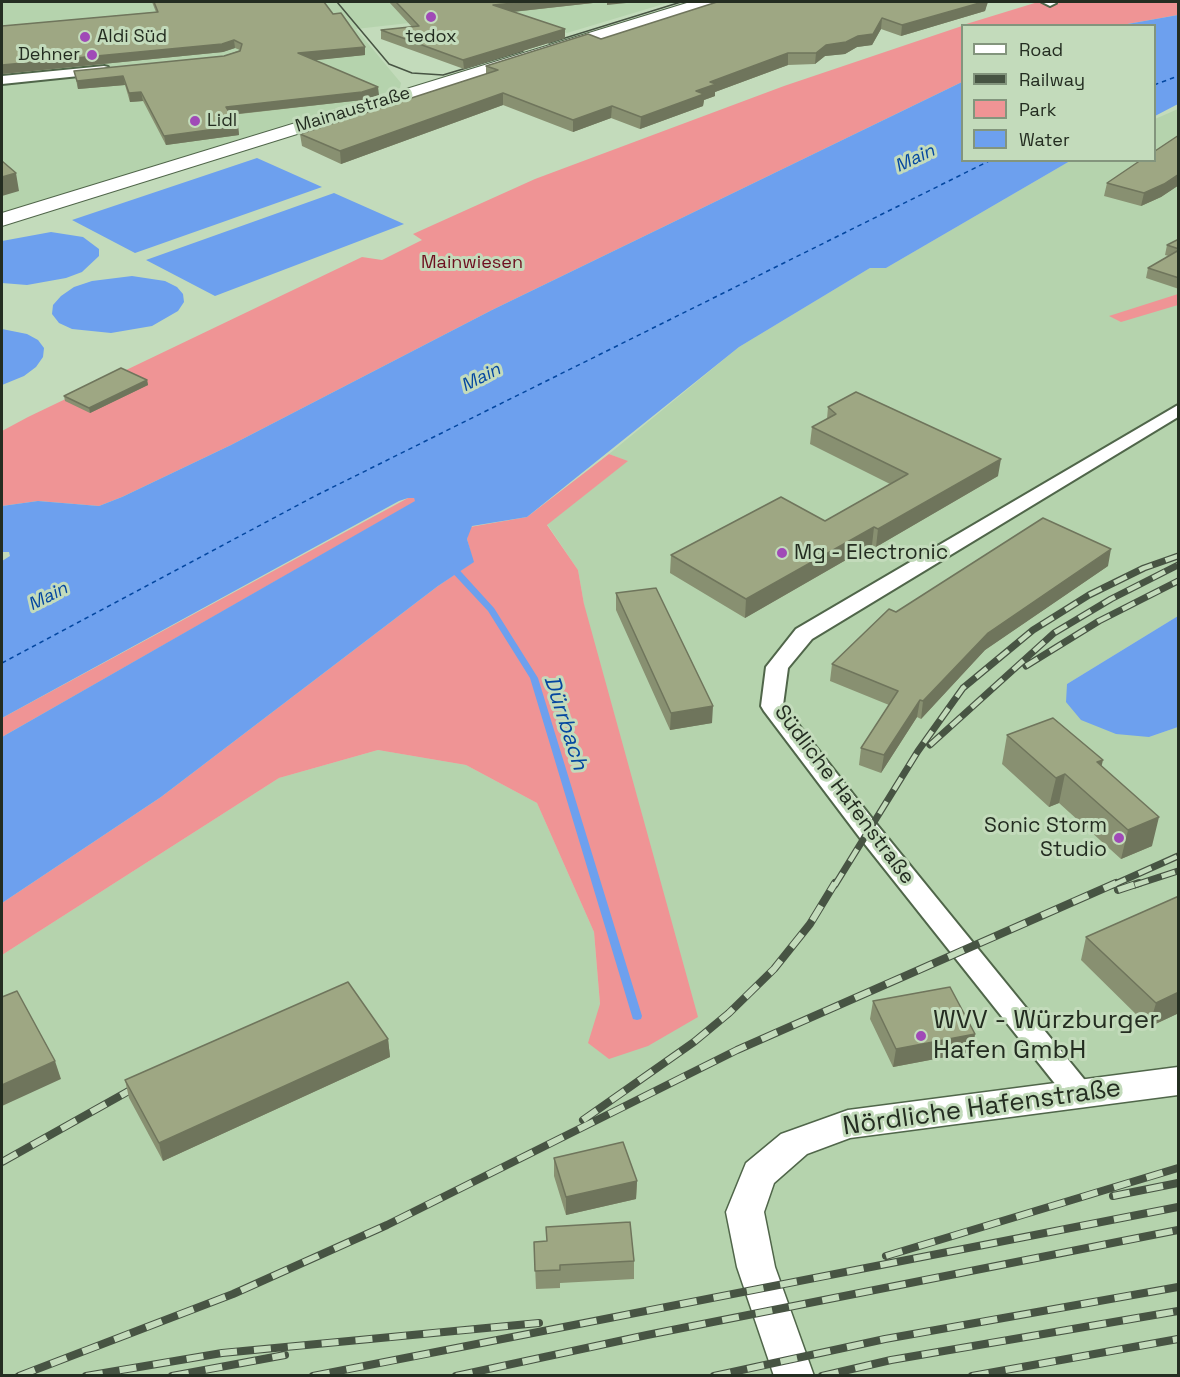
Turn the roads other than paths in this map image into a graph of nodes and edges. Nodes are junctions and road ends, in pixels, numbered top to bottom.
1 (705, 2) edge
2 (120, 68) edge
3 (2, 80) edge
4 (2, 220) edge
5 (1179, 410) edge
6 (1179, 1081) edge
7 (1078, 1092) junction
8 (794, 1376) edge

1 - 4 main road, Mainaustraße
2 - 3 street
5 - 7 street, Südliche Hafenstraße
6 - 7 street, Nördliche Hafenstraße
7 - 8 street, Nördliche Hafenstraße

